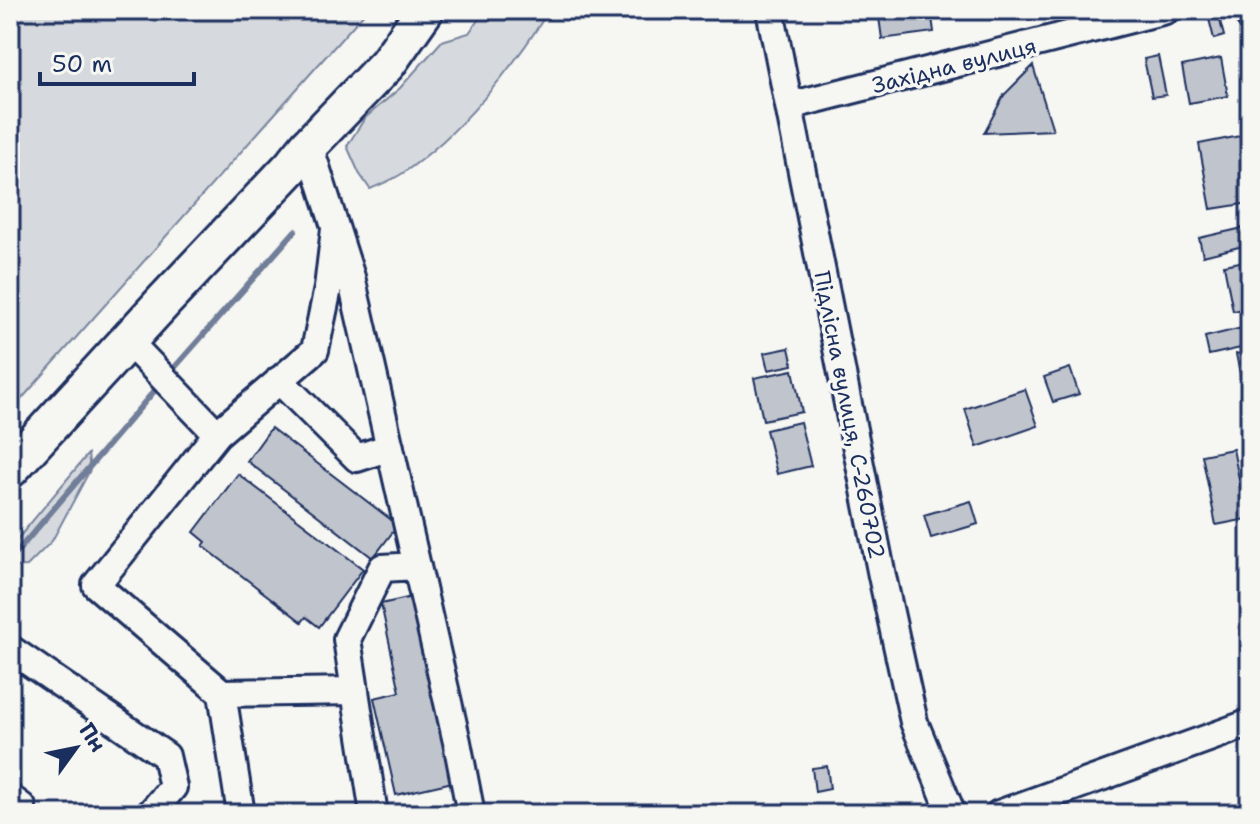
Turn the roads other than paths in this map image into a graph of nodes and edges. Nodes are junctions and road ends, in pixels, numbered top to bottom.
1 (425, 10) edge
2 (770, 10) edge
3 (1166, 10) edge
4 (1247, 10) edge
5 (1250, 17) edge
6 (789, 106) junction
7 (309, 145) junction
8 (335, 229) junction
9 (136, 349) junction
10 (279, 380) junction
11 (217, 434) junction
12 (390, 447) junction
13 (10, 469) edge
14 (417, 566) junction
15 (10, 649) edge
16 (355, 691) junction
17 (222, 693) junction
18 (1250, 723) edge
19 (150, 814) edge
20 (241, 814) edge
21 (374, 814) edge
22 (471, 814) edge
23 (952, 814) edge
24 (999, 814) edge

1 - 7 highway
2 - 6 street, Підлісна вулиця, С-260702
3 - 6 street, Західна вулиця
4 - 5 street
6 - 23 street, Підлісна вулиця, С-260702
7 - 8 street
7 - 9 highway
8 - 10 street
8 - 12 street
9 - 11 street
9 - 13 highway
10 - 11 street
10 - 12 street
11 - 17 street
12 - 14 street
14 - 16 street
14 - 22 street
15 - 19 street
16 - 17 street
16 - 21 street
17 - 20 street
18 - 24 street

